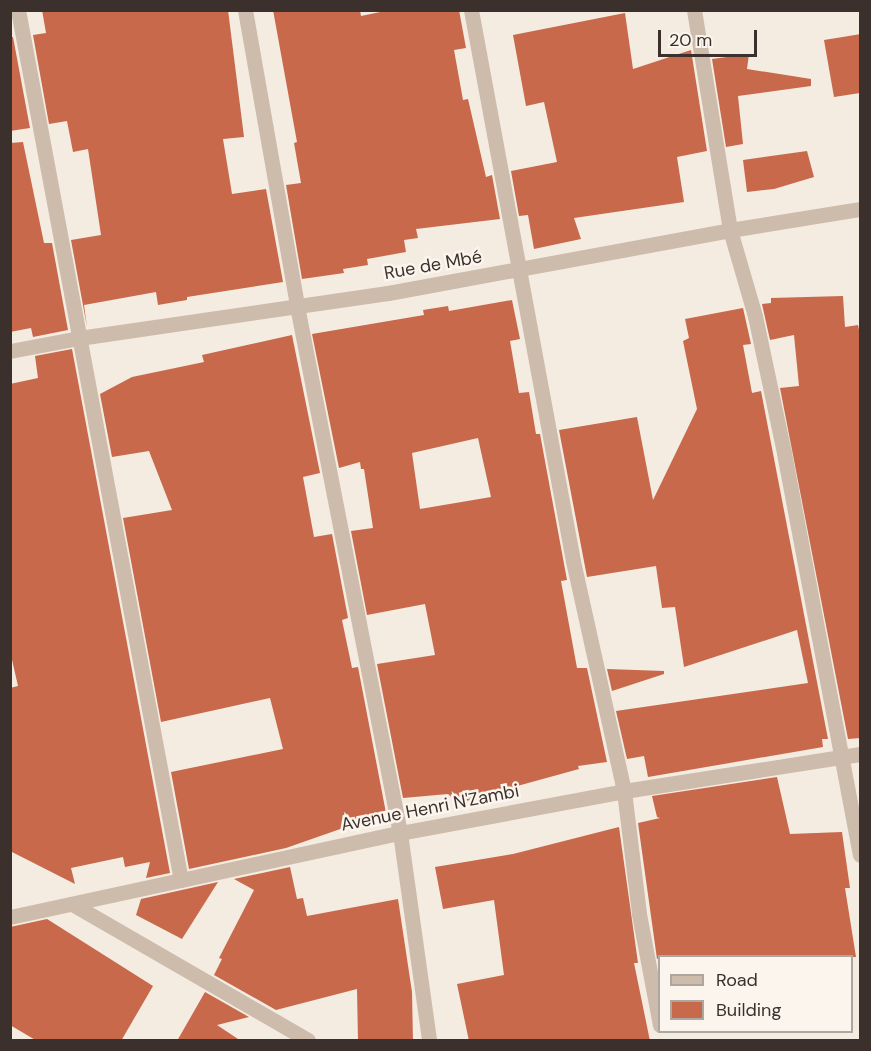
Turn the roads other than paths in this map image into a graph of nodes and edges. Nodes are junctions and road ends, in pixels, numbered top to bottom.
1 (18, 10) edge
2 (245, 10) edge
3 (471, 10) edge
4 (694, 10) edge
5 (861, 209) edge
6 (730, 230) junction
7 (521, 270) junction
8 (297, 306) junction
9 (79, 338) junction
10 (10, 351) edge
11 (861, 754) edge
12 (843, 757) junction
13 (624, 791) junction
14 (400, 833) junction
15 (861, 855) edge
16 (181, 880) junction
17 (74, 904) junction
18 (10, 916) edge
19 (658, 1014) edge
20 (308, 1041) edge
21 (429, 1041) edge

1 - 9 street
2 - 8 street
3 - 7 street
4 - 6 street
5 - 6 street, Rue de Mbé
6 - 7 street, Rue de Mbé
6 - 12 street
7 - 8 street, Rue de Mbé
7 - 13 street
8 - 9 street, Rue de Mbé
8 - 14 street
9 - 10 street, Rue de Mbé
9 - 16 street
11 - 12 street, Avenue Henri N'Zambi
12 - 13 street, Avenue Henri N'Zambi
12 - 15 street
13 - 14 street, Avenue Henri N'Zambi
13 - 19 street
14 - 16 street, Avenue Henri N'Zambi
14 - 21 street
16 - 17 street, Avenue Henri N'Zambi
17 - 18 street, Avenue Henri N'Zambi
17 - 20 street

